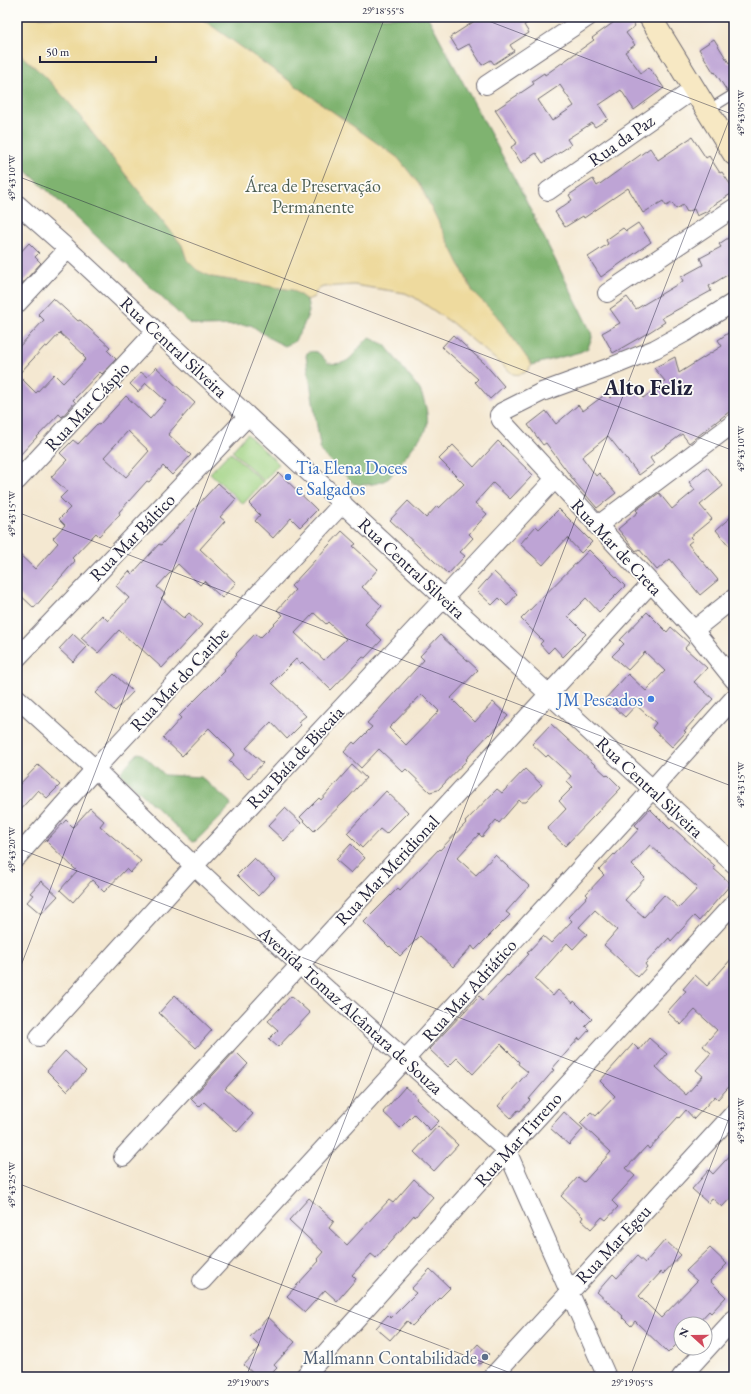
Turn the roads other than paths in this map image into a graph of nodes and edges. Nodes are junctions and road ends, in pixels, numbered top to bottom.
1 (588, 17) edge
2 (650, 17) edge
3 (486, 85) dead end
4 (694, 89) junction
5 (734, 94) edge
6 (708, 110) junction
7 (734, 154) edge
8 (548, 191) dead end
9 (18, 205) edge
10 (734, 208) edge
11 (68, 249) junction
12 (607, 293) dead end
13 (734, 302) edge
14 (17, 304) edge
15 (156, 331) junction
16 (248, 416) junction
17 (734, 423) edge
18 (554, 480) junction
19 (17, 481) edge
20 (343, 503) junction
21 (597, 526) junction
22 (651, 584) junction
23 (443, 598) junction
24 (734, 598) edge
25 (694, 630) junction
26 (17, 658) edge
27 (734, 680) edge
28 (550, 694) junction
29 (17, 698) edge
30 (734, 698) edge
31 (95, 769) junction
32 (653, 789) junction
33 (17, 857) edge
34 (734, 864) edge
35 (194, 866) junction
36 (734, 903) edge
37 (300, 964) junction
38 (39, 1037) dead end
39 (406, 1059) junction
40 (734, 1113) edge
41 (507, 1151) junction
42 (123, 1158) dead end
43 (202, 1281) dead end
44 (570, 1291) junction
45 (734, 1319) edge
46 (304, 1377) edge
47 (492, 1377) edge
48 (607, 1377) edge
49 (681, 1377) edge

1 - 3 street
2 - 4 main road
4 - 6 main road
4 - 8 street, Rua da Paz
5 - 6 lane
6 - 7 main road
9 - 11 street, Rua Central Silveira
10 - 12 street
11 - 14 street
11 - 15 street, Rua Central Silveira
13 - 18 street, Rua Mar de Creta
15 - 16 street, Rua Central Silveira
15 - 19 street, Rua Mar Cáspio
16 - 20 street, Rua Central Silveira
16 - 26 street, Rua Mar Báltico
17 - 21 street
18 - 21 street, Rua Mar de Creta
18 - 23 street, Rua Baía de Biscaia
20 - 23 street, Rua Central Silveira
20 - 31 street, Rua Mar do Caribe
21 - 22 street, Rua Mar de Creta
22 - 25 street, Rua Mar de Creta
22 - 28 street, Rua Mar Meridional
23 - 28 street, Rua Central Silveira
23 - 35 street, Rua Baía de Biscaia
24 - 25 street
25 - 27 street, Rua Mar de Creta
28 - 32 street, Rua Central Silveira
28 - 37 street, Rua Mar Meridional
29 - 31 street, Avenida Tomaz Alcântara de Souza
30 - 32 street, Rua Mar Adriático
31 - 33 street, Rua Mar do Caribe
31 - 35 street, Avenida Tomaz Alcântara de Souza
32 - 34 street, Rua Central Silveira
32 - 39 street, Rua Mar Adriático
35 - 37 street, Avenida Tomaz Alcântara de Souza
35 - 38 street, Rua Baía de Biscaia
36 - 41 street, Rua Mar Tirreno
37 - 39 street, Avenida Tomaz Alcântara de Souza
37 - 42 street, Rua Mar Meridional
39 - 41 street, Avenida Tomaz Alcântara de Souza
39 - 43 street, Rua Mar Adriático
40 - 44 street, Rua Mar Egeu
41 - 44 street, Avenida Tomaz Alcântara de Souza
41 - 46 street, Rua Mar Tirreno
44 - 47 street, Rua Mar Egeu
44 - 48 street, Avenida Tomaz Alcântara de Souza
45 - 49 street

